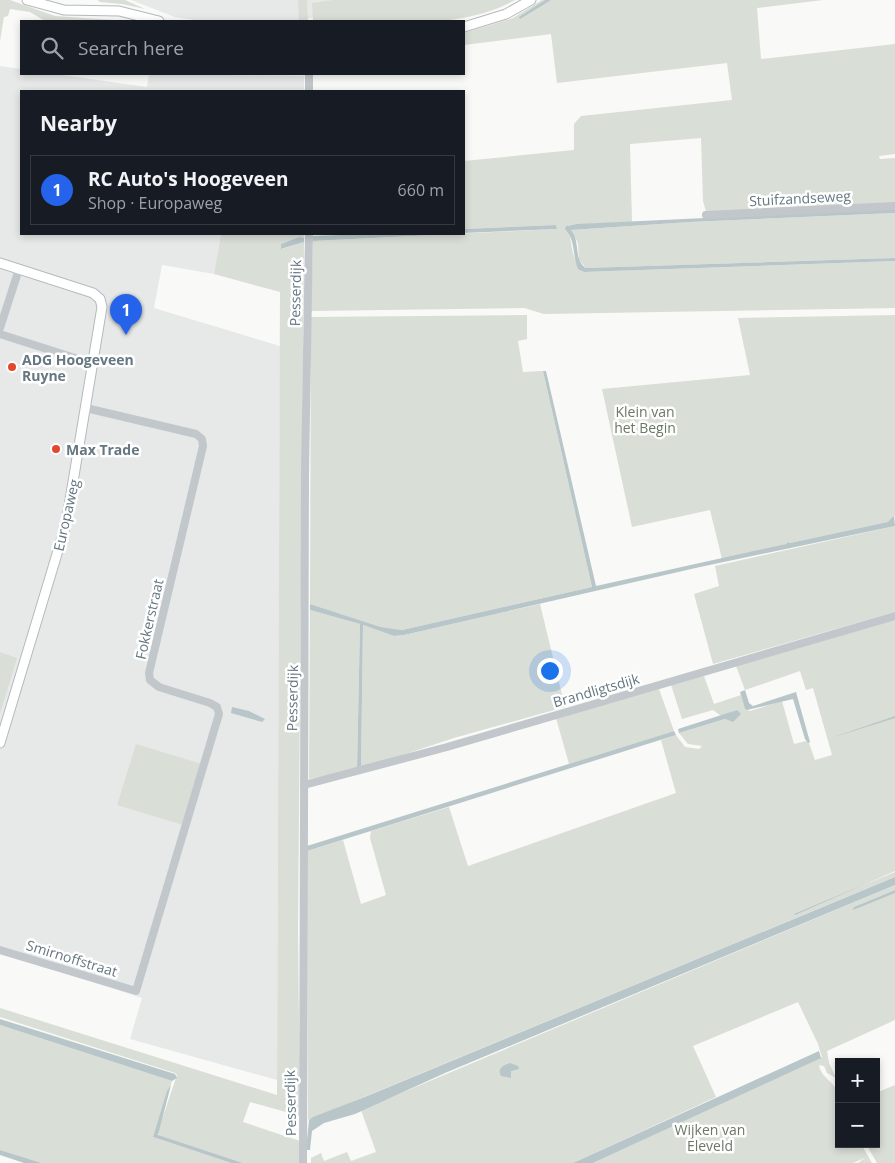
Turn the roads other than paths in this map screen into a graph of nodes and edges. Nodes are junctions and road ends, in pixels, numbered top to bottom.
1 (27, 0) edge
2 (531, 0) edge
3 (42, 3) edge
4 (155, 20) edge
5 (465, 27) edge
6 (309, 75) edge
7 (308, 90) edge
8 (895, 206) edge
9 (706, 215) dead end
10 (309, 235) edge
11 (0, 262) edge
12 (19, 269) junction
13 (0, 328) edge
14 (0, 334) edge
15 (78, 359) dead end
16 (86, 408) junction
17 (895, 616) edge
18 (0, 743) edge
19 (304, 786) junction
20 (0, 950) edge
21 (136, 991) joint
22 (303, 1163) edge

1 - 3 main road
2 - 5 main road
3 - 4 main road
6 - 7 street
8 - 9 street, Stuifzandseweg
10 - 19 street, Pesserdijk
11 - 12 main road, Europaweg
12 - 13 street
12 - 16 main road, Europaweg
14 - 15 street
16 - 18 main road, Europaweg
16 - 21 street, Fokkerstraat
17 - 19 street, Brandligtsdijk
19 - 22 street, Pesserdijk
20 - 21 street, Smirnoffstraat

